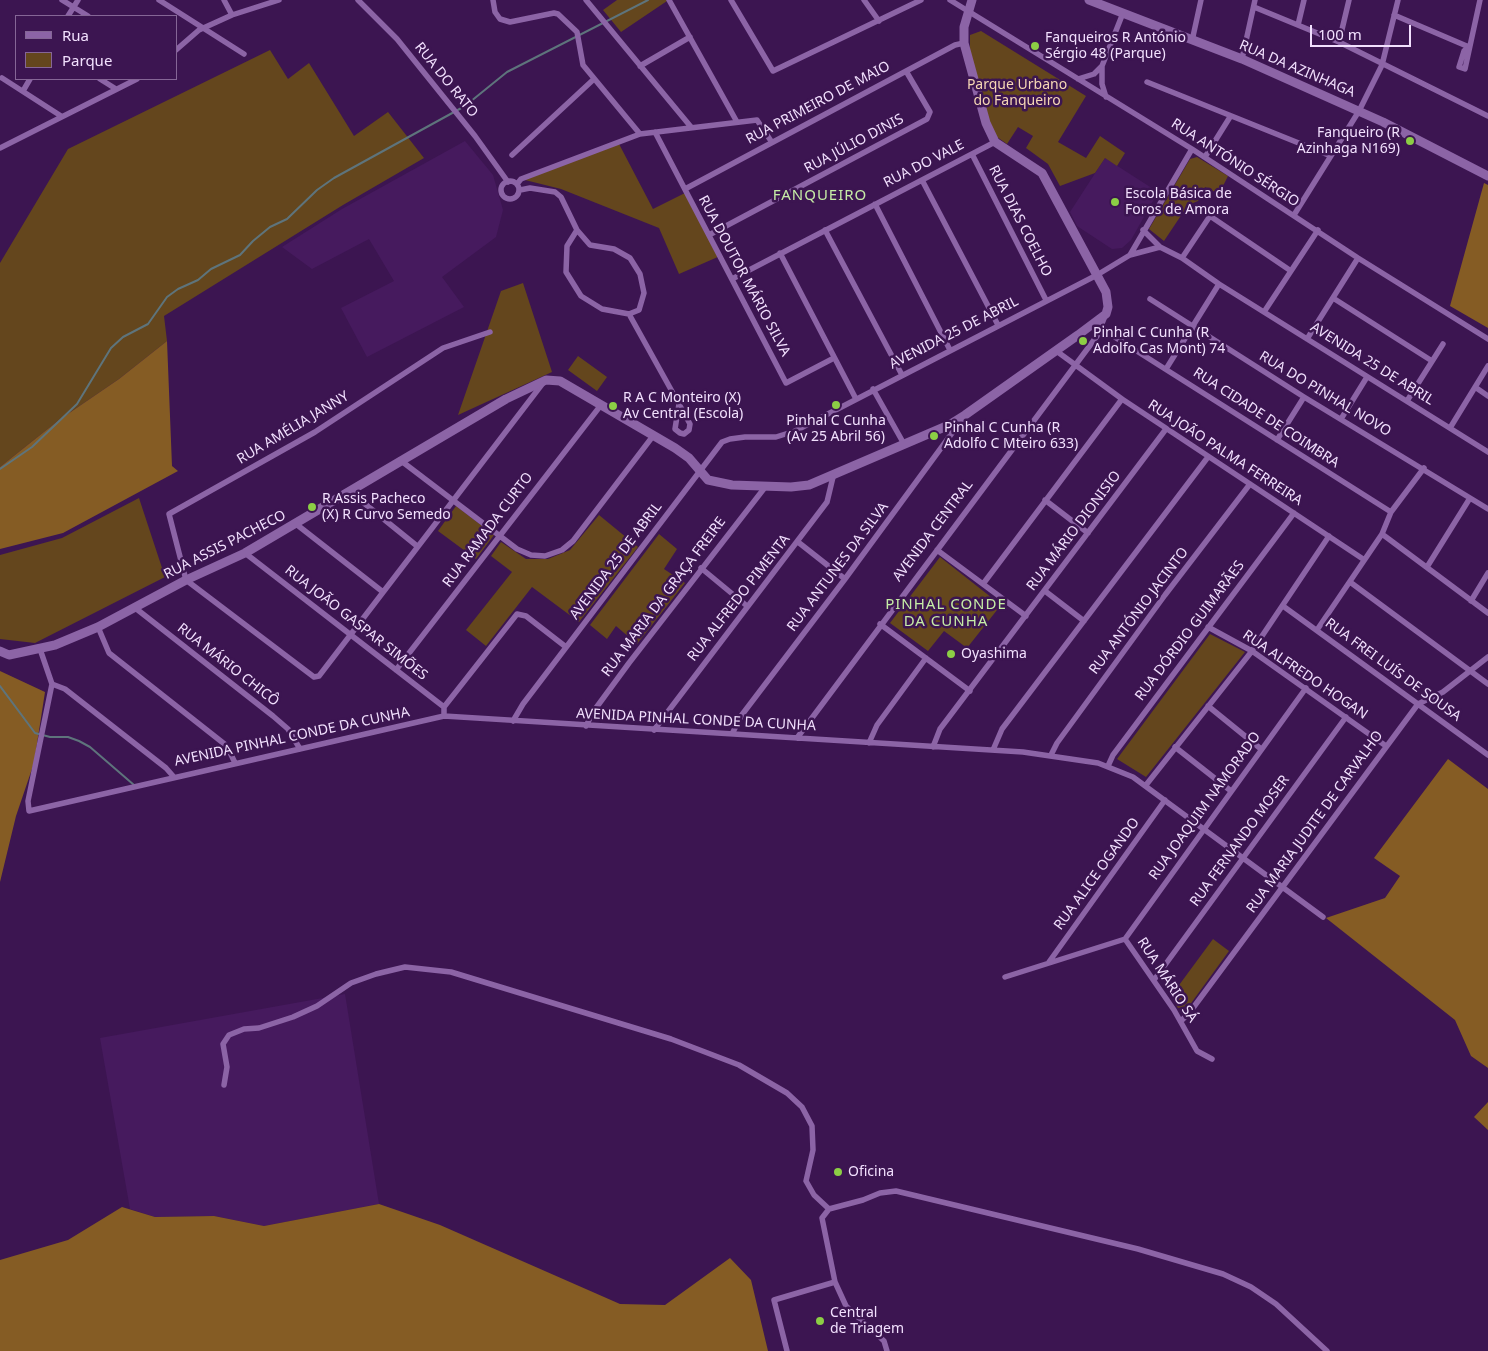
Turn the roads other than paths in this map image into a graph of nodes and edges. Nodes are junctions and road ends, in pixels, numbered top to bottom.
1 (62, 0) edge
2 (78, 0) edge
3 (159, 0) edge
4 (224, 0) edge
5 (279, 0) edge
6 (358, 0) edge
7 (493, 0) edge
8 (586, 0) edge
9 (669, 0) edge
10 (731, 0) edge
11 (864, 0) edge
12 (921, 0) edge
13 (950, 0) edge
14 (972, 0) edge
15 (1090, 0) edge
16 (1201, 0) edge
17 (1255, 0) edge
18 (1304, 0) edge
19 (1349, 0) edge
20 (1398, 0) edge
21 (1480, 0) edge
22 (74, 7) junction
23 (1254, 7) junction
24 (968, 10) junction
25 (1123, 13) junction
26 (69, 15) edge
27 (86, 15) edge
28 (232, 15) junction
29 (1394, 15) junction
30 (878, 20) junction
31 (1298, 25) junction
32 (203, 28) junction
33 (690, 37) junction
34 (1192, 40) junction
35 (1339, 42) junction
36 (964, 43) junction
37 (178, 48) edge
38 (244, 54) dead end
39 (1242, 59) junction
40 (1382, 65) junction
41 (640, 66) junction
42 (1102, 66) junction
43 (906, 71) junction
44 (2, 78) dead end
45 (1078, 78) junction
46 (594, 79) junction
47 (29, 80) edge
48 (102, 80) edge
49 (135, 80) edge
50 (1147, 82) dead end
51 (116, 89) junction
52 (23, 92) junction
53 (1106, 97) junction
54 (1359, 111) junction
55 (61, 116) junction
56 (1488, 116) edge
57 (1230, 117) junction
58 (737, 122) junction
59 (691, 128) junction
60 (656, 132) junction
61 (640, 134) junction
62 (771, 141) junction
63 (995, 142) junction
64 (0, 148) edge
65 (1192, 149) junction
66 (972, 154) junction
67 (512, 155) dead end
68 (1331, 156) junction
69 (1205, 157) junction
70 (1488, 176) edge
71 (922, 180) junction
72 (508, 182) junction
73 (518, 187) junction
74 (685, 188) junction
75 (875, 204) junction
76 (1294, 215) junction
77 (577, 230) junction
78 (825, 230) junction
79 (1143, 230) junction
80 (1318, 230) junction
81 (709, 235) junction
82 (1160, 248) junction
83 (780, 253) junction
84 (1130, 255) junction
85 (1182, 258) junction
86 (1358, 258) junction
87 (1291, 270) junction
88 (1097, 275) junction
89 (732, 279) junction
90 (1219, 284) junction
91 (1333, 298) junction
92 (1150, 299) dead end
93 (1046, 300) junction
94 (1264, 312) junction
95 (629, 314) junction
96 (1106, 314) junction
97 (998, 325) junction
98 (1193, 326) junction
99 (1102, 328) junction
100 (490, 332) dead end
101 (1307, 339) junction
102 (1488, 339) edge
103 (1443, 344) dead end
104 (950, 350) junction
105 (1055, 350) junction
106 (834, 358) junction
107 (1432, 361) junction
108 (1074, 365) junction
109 (1488, 366) edge
110 (1166, 369) junction
111 (902, 375) junction
112 (1367, 376) junction
113 (546, 380) junction
114 (1475, 387) junction
115 (873, 389) junction
116 (1488, 396) edge
117 (1304, 397) junction
118 (856, 399) junction
119 (1122, 400) junction
120 (1407, 401) junction
121 (679, 404) junction
122 (601, 405) junction
123 (965, 415) junction
124 (1341, 419) junction
125 (1450, 428) junction
126 (1166, 429) junction
127 (653, 436) junction
128 (1277, 440) junction
129 (904, 444) junction
130 (1488, 452) edge
131 (1208, 457) junction
132 (400, 460) junction
133 (1424, 468) junction
134 (700, 472) junction
135 (833, 477) junction
136 (1250, 484) junction
137 (766, 486) junction
138 (349, 491) junction
139 (1470, 498) junction
140 (455, 500) junction
141 (1045, 500) junction
142 (1488, 509) edge
143 (1391, 512) junction
144 (1294, 513) junction
145 (296, 524) junction
146 (1088, 533) junction
147 (1382, 534) junction
148 (499, 536) junction
149 (1329, 536) junction
150 (798, 542) junction
151 (417, 546) junction
152 (937, 550) junction
153 (245, 553) junction
154 (1363, 559) junction
155 (1426, 567) junction
156 (701, 568) junction
157 (1488, 573) edge
158 (845, 579) junction
159 (186, 580) junction
160 (1350, 582) junction
161 (983, 584) junction
162 (1045, 591) junction
163 (383, 592) junction
164 (1471, 601) junction
165 (747, 606) junction
166 (1283, 606) junction
167 (134, 607) junction
168 (1488, 613) edge
169 (1026, 616) junction
170 (1084, 621) junction
171 (880, 624) junction
172 (1208, 626) junction
173 (98, 627) junction
174 (1317, 630) junction
175 (351, 636) junction
176 (566, 647) junction
177 (40, 649) junction
178 (0, 651) edge
179 (1252, 651) junction
180 (1488, 657) edge
181 (926, 658) junction
182 (396, 670) junction
183 (1471, 672) junction
184 (52, 684) junction
185 (1488, 684) edge
186 (1306, 688) junction
187 (970, 691) junction
188 (1418, 704) junction
189 (1208, 706) junction
190 (444, 707) junction
191 (444, 716) junction
192 (1346, 717) junction
193 (513, 721) junction
194 (586, 726) junction
195 (654, 730) junction
196 (732, 734) junction
197 (797, 738) junction
198 (869, 743) junction
199 (1386, 746) junction
200 (934, 747) junction
201 (1175, 747) junction
202 (300, 749) junction
203 (1261, 749) junction
204 (993, 750) junction
205 (1051, 754) junction
206 (1488, 755) edge
207 (235, 762) junction
208 (1108, 766) junction
209 (173, 776) junction
210 (1146, 785) junction
211 (1231, 791) junction
212 (1165, 800) junction
213 (1203, 828) junction
214 (1243, 858) junction
215 (1282, 887) junction
216 (1323, 917) dead end
217 (1125, 938) junction
218 (1048, 962) junction
219 (1005, 977) dead end
220 (1154, 980) junction
221 (1181, 1021) junction
222 (1212, 1059) dead end
223 (224, 1085) dead end
224 (829, 1209) junction
225 (835, 1282) junction
226 (787, 1351) edge
227 (887, 1351) edge
228 (1327, 1351) edge

1 - 22 street
2 - 22 street
3 - 32 street
4 - 28 street
5 - 28 street
6 - 72 street, RUA DO RATO
7 - 46 street
8 - 41 street
9 - 33 street
10 - 30 street
11 - 30 street
12 - 30 street
13 - 24 street, RUA ANTÓNIO SÉRGIO
14 - 24 street
15 - 25 street, RUA DA AZINHAGA
16 - 34 street
17 - 23 street
18 - 31 street
19 - 35 street
20 - 29 street
21 - 29 street
22 - 26 street
22 - 27 street
23 - 31 street
23 - 39 street
24 - 36 street
24 - 45 street, RUA ANTÓNIO SÉRGIO
25 - 34 street, RUA DA AZINHAGA
25 - 42 street
28 - 32 street
29 - 40 street
31 - 35 street
32 - 37 street
32 - 38 street
33 - 41 street
33 - 58 street
34 - 39 street, RUA DA AZINHAGA
35 - 40 street
36 - 43 street, RUA PRIMEIRO DE MAIO
36 - 63 street
39 - 54 street, RUA DA AZINHAGA
40 - 54 street
40 - 56 street
41 - 59 street
42 - 45 street
42 - 53 street
43 - 62 street, RUA PRIMEIRO DE MAIO
43 - 81 street, RUA JÚLIO DINIS
44 - 52 street
45 - 53 street, RUA ANTÓNIO SÉRGIO
46 - 61 street
46 - 67 street
47 - 52 street
48 - 51 street
49 - 51 street
50 - 57 street
51 - 55 street
52 - 55 street
53 - 65 street, RUA ANTÓNIO SÉRGIO
54 - 68 street
54 - 70 street, RUA DA AZINHAGA
55 - 64 street
57 - 68 street
57 - 69 street
58 - 59 street
58 - 62 street
59 - 60 street
60 - 61 street
60 - 74 street, RUA DOUTOR MÁRIO SILVA
61 - 73 street
62 - 74 street, RUA PRIMEIRO DE MAIO
63 - 66 street, RUA DO VALE
63 - 88 street
65 - 69 street, RUA ANTÓNIO SÉRGIO
65 - 79 street
66 - 71 street, RUA DO VALE
66 - 93 street, RUA DIAS COELHO
68 - 76 street
69 - 76 street, RUA ANTÓNIO SÉRGIO
71 - 75 street, RUA DO VALE
71 - 97 street
72 - 73 street
72 - 73 street
73 - 77 street
74 - 81 street, RUA DOUTOR MÁRIO SILVA
75 - 78 street, RUA DO VALE
75 - 104 street
76 - 80 street, RUA ANTÓNIO SÉRGIO
77 - 95 street
77 - 95 street
78 - 83 street, RUA DO VALE
78 - 111 street
79 - 82 street
79 - 84 street
80 - 86 street, RUA ANTÓNIO SÉRGIO
80 - 87 street
81 - 89 street, RUA DOUTOR MÁRIO SILVA
82 - 84 street, AVENIDA 25 DE ABRIL
82 - 85 street, AVENIDA 25 DE ABRIL
83 - 89 street, RUA DO VALE
83 - 106 street
84 - 88 street, AVENIDA 25 DE ABRIL
85 - 87 street
85 - 90 street, AVENIDA 25 DE ABRIL
86 - 91 street
86 - 102 street, RUA ANTÓNIO SÉRGIO
87 - 94 street
88 - 93 street, AVENIDA 25 DE ABRIL
88 - 96 street
89 - 106 street, RUA DOUTOR MÁRIO SILVA
90 - 94 street, AVENIDA 25 DE ABRIL
90 - 98 street
91 - 101 street
91 - 107 street
92 - 98 street, RUA DO PINHAL NOVO
93 - 97 street, AVENIDA 25 DE ABRIL
94 - 101 street, AVENIDA 25 DE ABRIL
95 - 121 street
96 - 99 street
96 - 105 street
97 - 104 street, AVENIDA 25 DE ABRIL
98 - 110 street
98 - 117 street, RUA DO PINHAL NOVO
99 - 108 street, AVENIDA CENTRAL
99 - 110 street, RUA CIDADE DE COIMBRA
100 - 159 street, RUA AMÉLIA JANNY
101 - 112 street, AVENIDA 25 DE ABRIL
103 - 107 street
104 - 111 street, AVENIDA 25 DE ABRIL
105 - 108 street, RUA JOÃO PALMA FERREIRA
105 - 123 street
106 - 118 street
107 - 120 street
108 - 119 street, RUA JOÃO PALMA FERREIRA
108 - 152 street, AVENIDA CENTRAL
109 - 114 street
110 - 128 street, RUA CIDADE DE COIMBRA
111 - 115 street, AVENIDA 25 DE ABRIL
112 - 120 street, AVENIDA 25 DE ABRIL
112 - 124 street
113 - 122 street
113 - 132 street, RUA ASSIS PACHECO
113 - 140 street
114 - 116 street
114 - 125 street
115 - 118 street, AVENIDA 25 DE ABRIL
115 - 129 street
117 - 124 street, RUA DO PINHAL NOVO
117 - 128 street
118 - 134 street, AVENIDA 25 DE ABRIL
119 - 126 street, RUA JOÃO PALMA FERREIRA
119 - 141 street
120 - 125 street, AVENIDA 25 DE ABRIL
121 - 121 street
122 - 127 street
122 - 148 street, RUA RAMADA CURTO
123 - 129 street
123 - 158 street, RUA ANTUNES DA SILVA
124 - 133 street, RUA DO PINHAL NOVO
125 - 130 street, AVENIDA 25 DE ABRIL
126 - 131 street, RUA JOÃO PALMA FERREIRA
126 - 146 street, RUA MÁRIO DIONISIO
127 - 134 street
127 - 148 street
128 - 143 street, RUA CIDADE DE COIMBRA
129 - 135 street
131 - 136 street, RUA JOÃO PALMA FERREIRA
131 - 170 street
132 - 138 street, RUA ASSIS PACHECO
132 - 140 street
133 - 139 street, RUA DO PINHAL NOVO
133 - 143 street
134 - 137 street
134 - 176 street, AVENIDA 25 DE ABRIL
135 - 137 street
135 - 150 street, RUA ALFREDO PIMENTA
136 - 144 street, RUA JOÃO PALMA FERREIRA
136 - 205 street, RUA ANTÓNIO JACINTO
137 - 156 street, RUA MARIA DA GRAÇA FREIRE
138 - 145 street, RUA ASSIS PACHECO
138 - 151 street
139 - 142 street, RUA DO PINHAL NOVO
139 - 155 street
140 - 148 street
140 - 151 street
141 - 146 street
141 - 161 street
143 - 147 street
144 - 149 street, RUA JOÃO PALMA FERREIRA
144 - 172 street, RUA DÓRDIO GUIMARÃES
145 - 153 street, RUA ASSIS PACHECO
145 - 163 street
146 - 162 street, RUA MÁRIO DIONISIO
147 - 154 street
147 - 155 street
148 - 182 street, RUA RAMADA CURTO
149 - 154 street, RUA JOÃO PALMA FERREIRA
149 - 166 street
150 - 158 street
150 - 165 street, RUA ALFREDO PIMENTA
151 - 163 street
152 - 161 street
152 - 171 street, AVENIDA CENTRAL
153 - 159 street, RUA ASSIS PACHECO
153 - 175 street, RUA JOÃO GASPAR SIMÕES
154 - 160 street
155 - 164 street
156 - 165 street
156 - 194 street, RUA MARIA DA GRAÇA FREIRE
157 - 164 street
158 - 196 street, RUA ANTUNES DA SILVA
159 - 167 street, RUA ASSIS PACHECO
159 - 175 street
160 - 174 street
160 - 183 street
161 - 169 street
162 - 169 street, RUA MÁRIO DIONISIO
162 - 170 street
163 - 175 street
164 - 168 street
165 - 195 street, RUA ALFREDO PIMENTA
166 - 174 street, RUA FREI LUÍS DE SOUSA
166 - 179 street
167 - 173 street, RUA ASSIS PACHECO
167 - 202 street, RUA MÁRIO CHICÔ
169 - 187 street, RUA MÁRIO DIONISIO
170 - 204 street
171 - 181 street
171 - 197 street, AVENIDA CENTRAL
172 - 179 street, RUA ALFREDO HOGAN
172 - 208 street, RUA DÓRDIO GUIMARÃES
173 - 177 street, RUA ASSIS PACHECO
173 - 207 street
174 - 188 street, RUA FREI LUÍS DE SOUSA
175 - 182 street, RUA JOÃO GASPAR SIMÕES
176 - 190 street
176 - 193 street, AVENIDA 25 DE ABRIL
177 - 178 street, RUA ASSIS PACHECO
177 - 184 street
179 - 186 street, RUA ALFREDO HOGAN
179 - 189 street
180 - 183 street, RUA MARIA JUDITE DE CARVALHO
181 - 187 street
181 - 198 street
182 - 190 street, RUA JOÃO GASPAR SIMÕES
183 - 185 street
183 - 188 street, RUA MARIA JUDITE DE CARVALHO
184 - 209 street
184 - 209 street, AVENIDA PINHAL CONDE DA CUNHA
186 - 192 street, RUA ALFREDO HOGAN
186 - 203 street, RUA JOAQUIM NAMORADO
187 - 200 street, RUA MÁRIO DIONISIO
188 - 199 street, RUA MARIA JUDITE DE CARVALHO
188 - 206 street, RUA FREI LUÍS DE SOUSA
189 - 201 street
189 - 203 street
190 - 191 street
191 - 193 street, AVENIDA PINHAL CONDE DA CUNHA
191 - 202 street, AVENIDA PINHAL CONDE DA CUNHA
192 - 199 street, RUA ALFREDO HOGAN
192 - 214 street, RUA FERNANDO MOSER
193 - 194 street, AVENIDA PINHAL CONDE DA CUNHA
194 - 195 street, AVENIDA PINHAL CONDE DA CUNHA
195 - 196 street, AVENIDA PINHAL CONDE DA CUNHA
196 - 197 street, AVENIDA PINHAL CONDE DA CUNHA
197 - 198 street, AVENIDA PINHAL CONDE DA CUNHA
198 - 200 street, AVENIDA PINHAL CONDE DA CUNHA
199 - 215 street, RUA MARIA JUDITE DE CARVALHO
200 - 204 street, AVENIDA PINHAL CONDE DA CUNHA
201 - 210 street
201 - 211 street
202 - 207 street, AVENIDA PINHAL CONDE DA CUNHA
203 - 211 street, RUA JOAQUIM NAMORADO
204 - 205 street, AVENIDA PINHAL CONDE DA CUNHA
205 - 208 street, AVENIDA PINHAL CONDE DA CUNHA
207 - 209 street, AVENIDA PINHAL CONDE DA CUNHA
208 - 210 street, AVENIDA PINHAL CONDE DA CUNHA
210 - 212 street, AVENIDA PINHAL CONDE DA CUNHA
211 - 213 street, RUA JOAQUIM NAMORADO
212 - 213 street, AVENIDA PINHAL CONDE DA CUNHA
212 - 218 street, RUA ALICE OGANDO
213 - 214 street, AVENIDA PINHAL CONDE DA CUNHA
213 - 217 street, RUA JOAQUIM NAMORADO
214 - 215 street, AVENIDA PINHAL CONDE DA CUNHA
214 - 220 street, RUA FERNANDO MOSER
215 - 216 street, AVENIDA PINHAL CONDE DA CUNHA
215 - 221 street, RUA MARIA JUDITE DE CARVALHO
217 - 218 street, RUA MÁRIO SÁ
217 - 220 street, RUA MÁRIO SÁ
218 - 219 street, RUA MÁRIO SÁ
220 - 221 street, RUA MÁRIO SÁ
221 - 222 street, RUA MÁRIO SÁ
223 - 224 street
224 - 225 street
224 - 228 street
225 - 226 street
225 - 227 street

